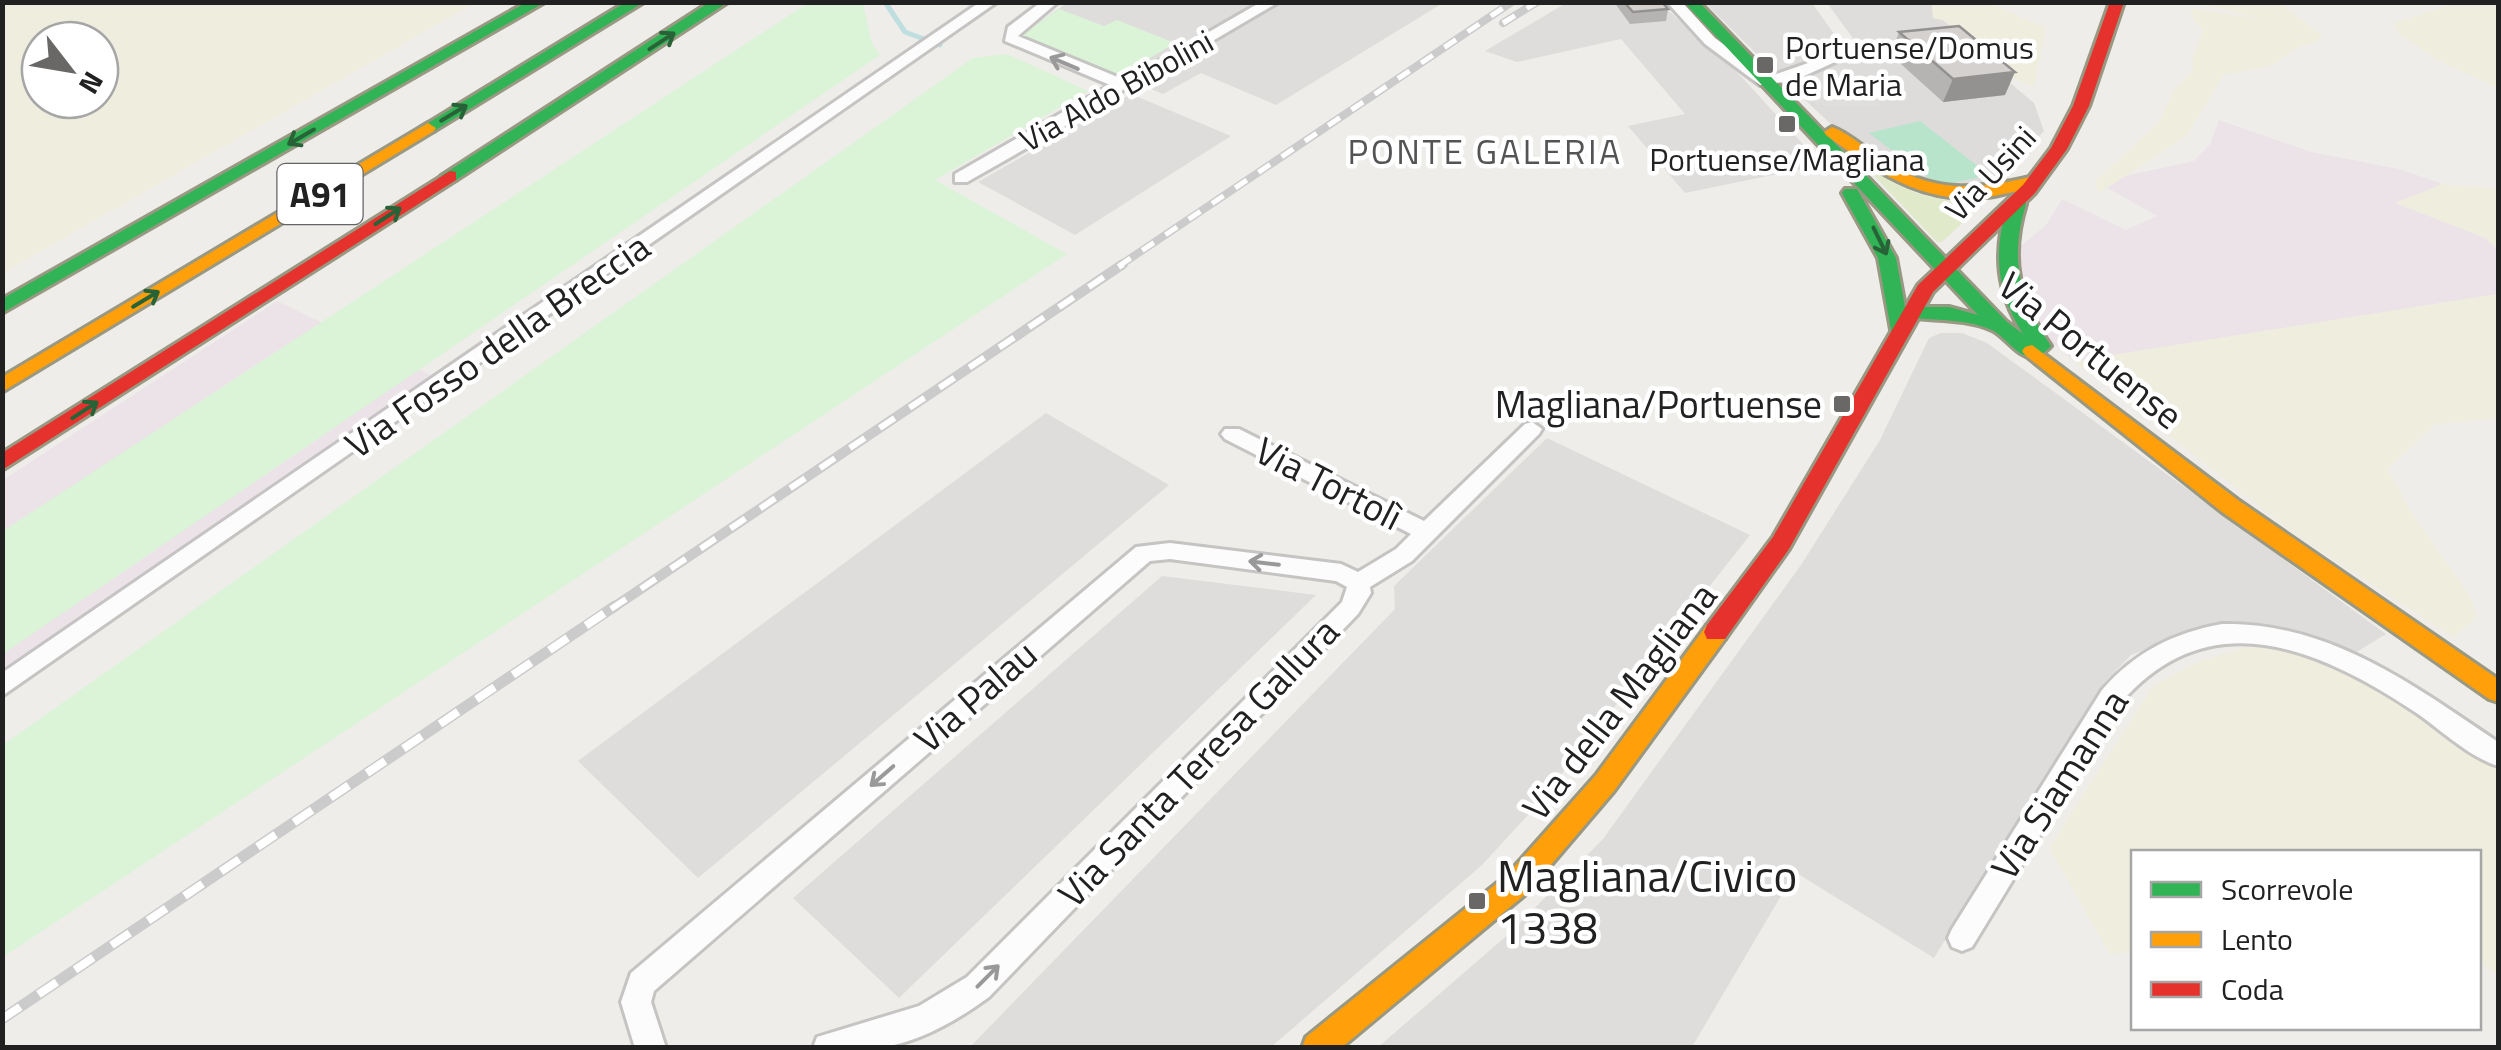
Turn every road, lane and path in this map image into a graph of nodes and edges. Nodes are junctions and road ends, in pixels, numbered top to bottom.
1 (538, 2) edge
2 (598, 2) edge
3 (637, 2) edge
4 (722, 2) edge
5 (990, 2) edge
6 (1051, 2) edge
7 (1272, 2) edge
8 (1674, 2) edge
9 (2117, 2) edge
10 (1694, 6) edge
11 (1836, 58) dead end
12 (1765, 82) junction
13 (1120, 83) junction
14 (1804, 122) junction
15 (347, 150) dead end
16 (1837, 158) junction
17 (961, 178) dead end
18 (2037, 179) junction
19 (2019, 198) junction
20 (1943, 268) junction
21 (2, 307) edge
22 (1904, 322) junction
23 (2000, 326) junction
24 (2, 386) edge
25 (2078, 390) junction
26 (1532, 429) dead end
27 (1232, 434) dead end
28 (2, 462) edge
29 (1426, 532) junction
30 (1358, 583) junction
31 (2, 686) edge
32 (2498, 692) edge
33 (2498, 755) edge
34 (1962, 938) dead end
35 (913, 1037) edge
36 (651, 1048) edge
37 (828, 1048) edge
38 (1317, 1048) edge

1 -> 21 main road
2 - 15 main road, A91
24 -> 3 main road, A91
28 -> 4 main road
5 - 31 street, Via Fosso della Breccia
13 -> 6 street
7 - 13 street, Via Aldo Bibolini
8 - 12 street
9 - 18 main road, Via Usini
10 - 12 main road, Via Portuense
11 - 12 street
12 - 14 main road, Via Portuense
13 - 17 street, Via Aldo Bibolini
14 - 16 main road, Via Portuense
14 - 18 main road
16 - 20 main road, Via Portuense
16 -> 22 main road
18 - 19 main road, Via Usini
19 - 20 main road, Via Usini
19 - 25 main road
20 - 22 main road, Via Usini
20 - 23 main road, Via Portuense
22 - 23 main road
22 - 38 main road, Via della Magliana
23 - 25 main road, Via Portuense
25 - 32 main road, Via Portuense
26 - 29 street, Via Santa Teresa Gallura
27 - 29 street, Via Tortolì
29 - 30 street, Via Santa Teresa Gallura
35 -> 30 street, Via Santa Teresa Gallura
30 -> 36 street, Via Palau
33 - 34 street, Via Siamanna
35 - 37 street, Via Santa Teresa Gallura

